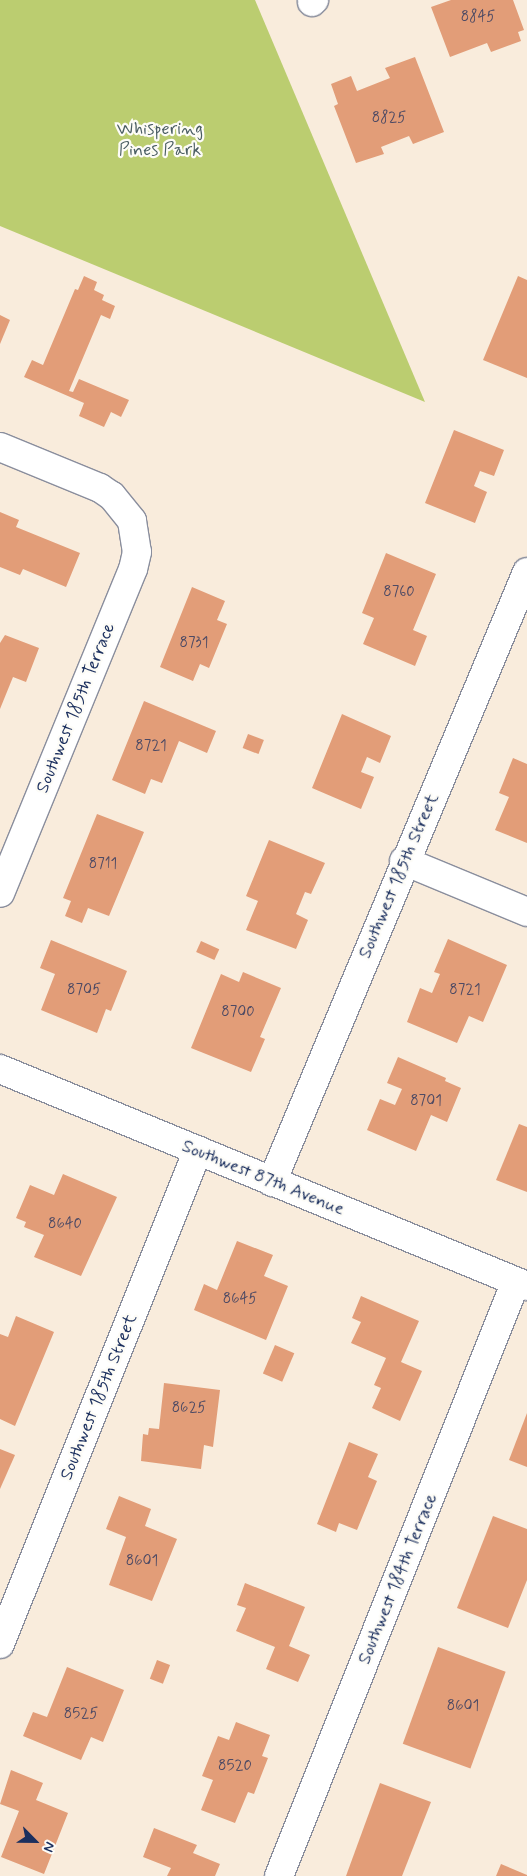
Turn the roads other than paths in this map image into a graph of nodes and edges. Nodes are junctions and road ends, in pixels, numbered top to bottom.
1 (0, 447) edge
2 (527, 572) edge
3 (404, 862) junction
4 (0, 893) edge
5 (527, 912) edge
6 (0, 1069) edge
7 (198, 1150) junction
8 (272, 1182) junction
9 (522, 1284) edge
10 (0, 1644) edge
11 (280, 1876) edge

1 - 4 street, Southwest 185th Terrace
2 - 3 street, Southwest 185th Street
3 - 5 street
3 - 8 street, Southwest 185th Street
6 - 7 street, Southwest 87th Avenue
7 - 8 street, Southwest 87th Avenue
7 - 10 street, Southwest 185th Street
8 - 9 street, Southwest 87th Avenue
9 - 11 street, Southwest 184th Terrace

